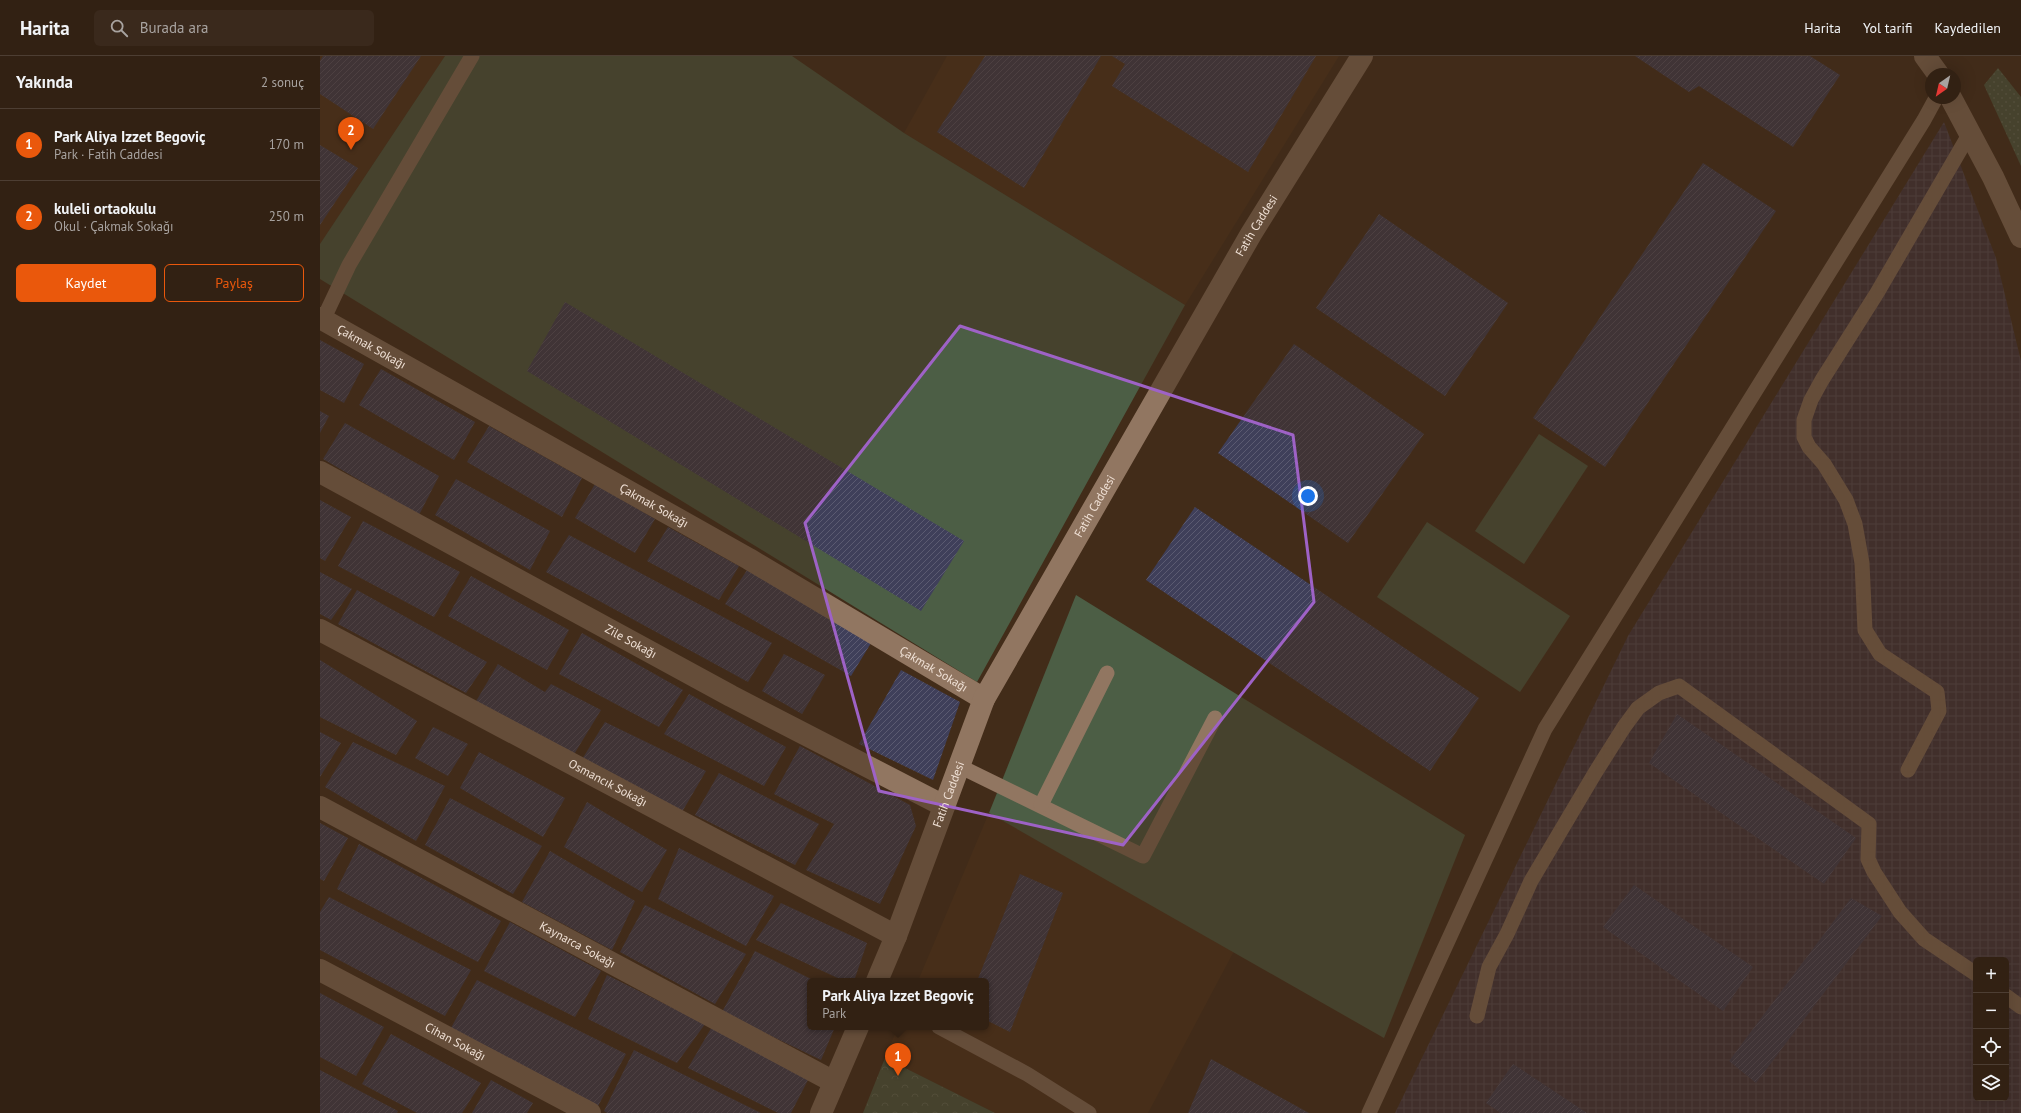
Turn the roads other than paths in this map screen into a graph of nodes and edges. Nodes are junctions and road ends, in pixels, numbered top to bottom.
1 (472, 56) edge
2 (1362, 56) edge
3 (1925, 56) edge
4 (1934, 68) edge
5 (1933, 104) edge
6 (1953, 104) edge
7 (1970, 134) junction
8 (2021, 237) edge
9 (322, 319) edge
10 (320, 472) edge
11 (320, 630) edge
12 (1107, 673) dead end
13 (984, 699) junction
14 (1215, 718) dead end
15 (959, 766) junction
16 (1908, 770) dead end
17 (944, 806) junction
18 (1041, 806) junction
19 (320, 807) edge
20 (896, 936) junction
21 (320, 970) edge
22 (1973, 972) edge
23 (878, 978) edge
24 (2009, 998) edge
25 (2021, 1007) edge
26 (1477, 1016) dead end
27 (857, 1030) edge
28 (945, 1030) edge
29 (834, 1082) junction
30 (590, 1113) edge
31 (822, 1113) edge
32 (1089, 1113) edge
33 (1369, 1113) edge

1 - 9 lane
2 - 13 street, Fatih Caddesi
3 - 4 street
5 - 33 lane
6 - 7 street
7 - 8 street
7 - 16 lane
9 - 13 street, Çakmak Sokağı
10 - 17 street, Zile Sokağı
11 - 20 street, Osmancık Sokağı
12 - 18 lane
13 - 15 street, Fatih Caddesi
14 - 18 lane
15 - 17 street, Fatih Caddesi
15 - 18 lane
17 - 20 street, Fatih Caddesi
19 - 29 street, Kaynarca Sokağı
20 - 23 street, Fatih Caddesi
21 - 30 street, Cihan Sokağı
22 - 26 lane
24 - 25 lane
27 - 29 street
28 - 32 lane
29 - 31 street

